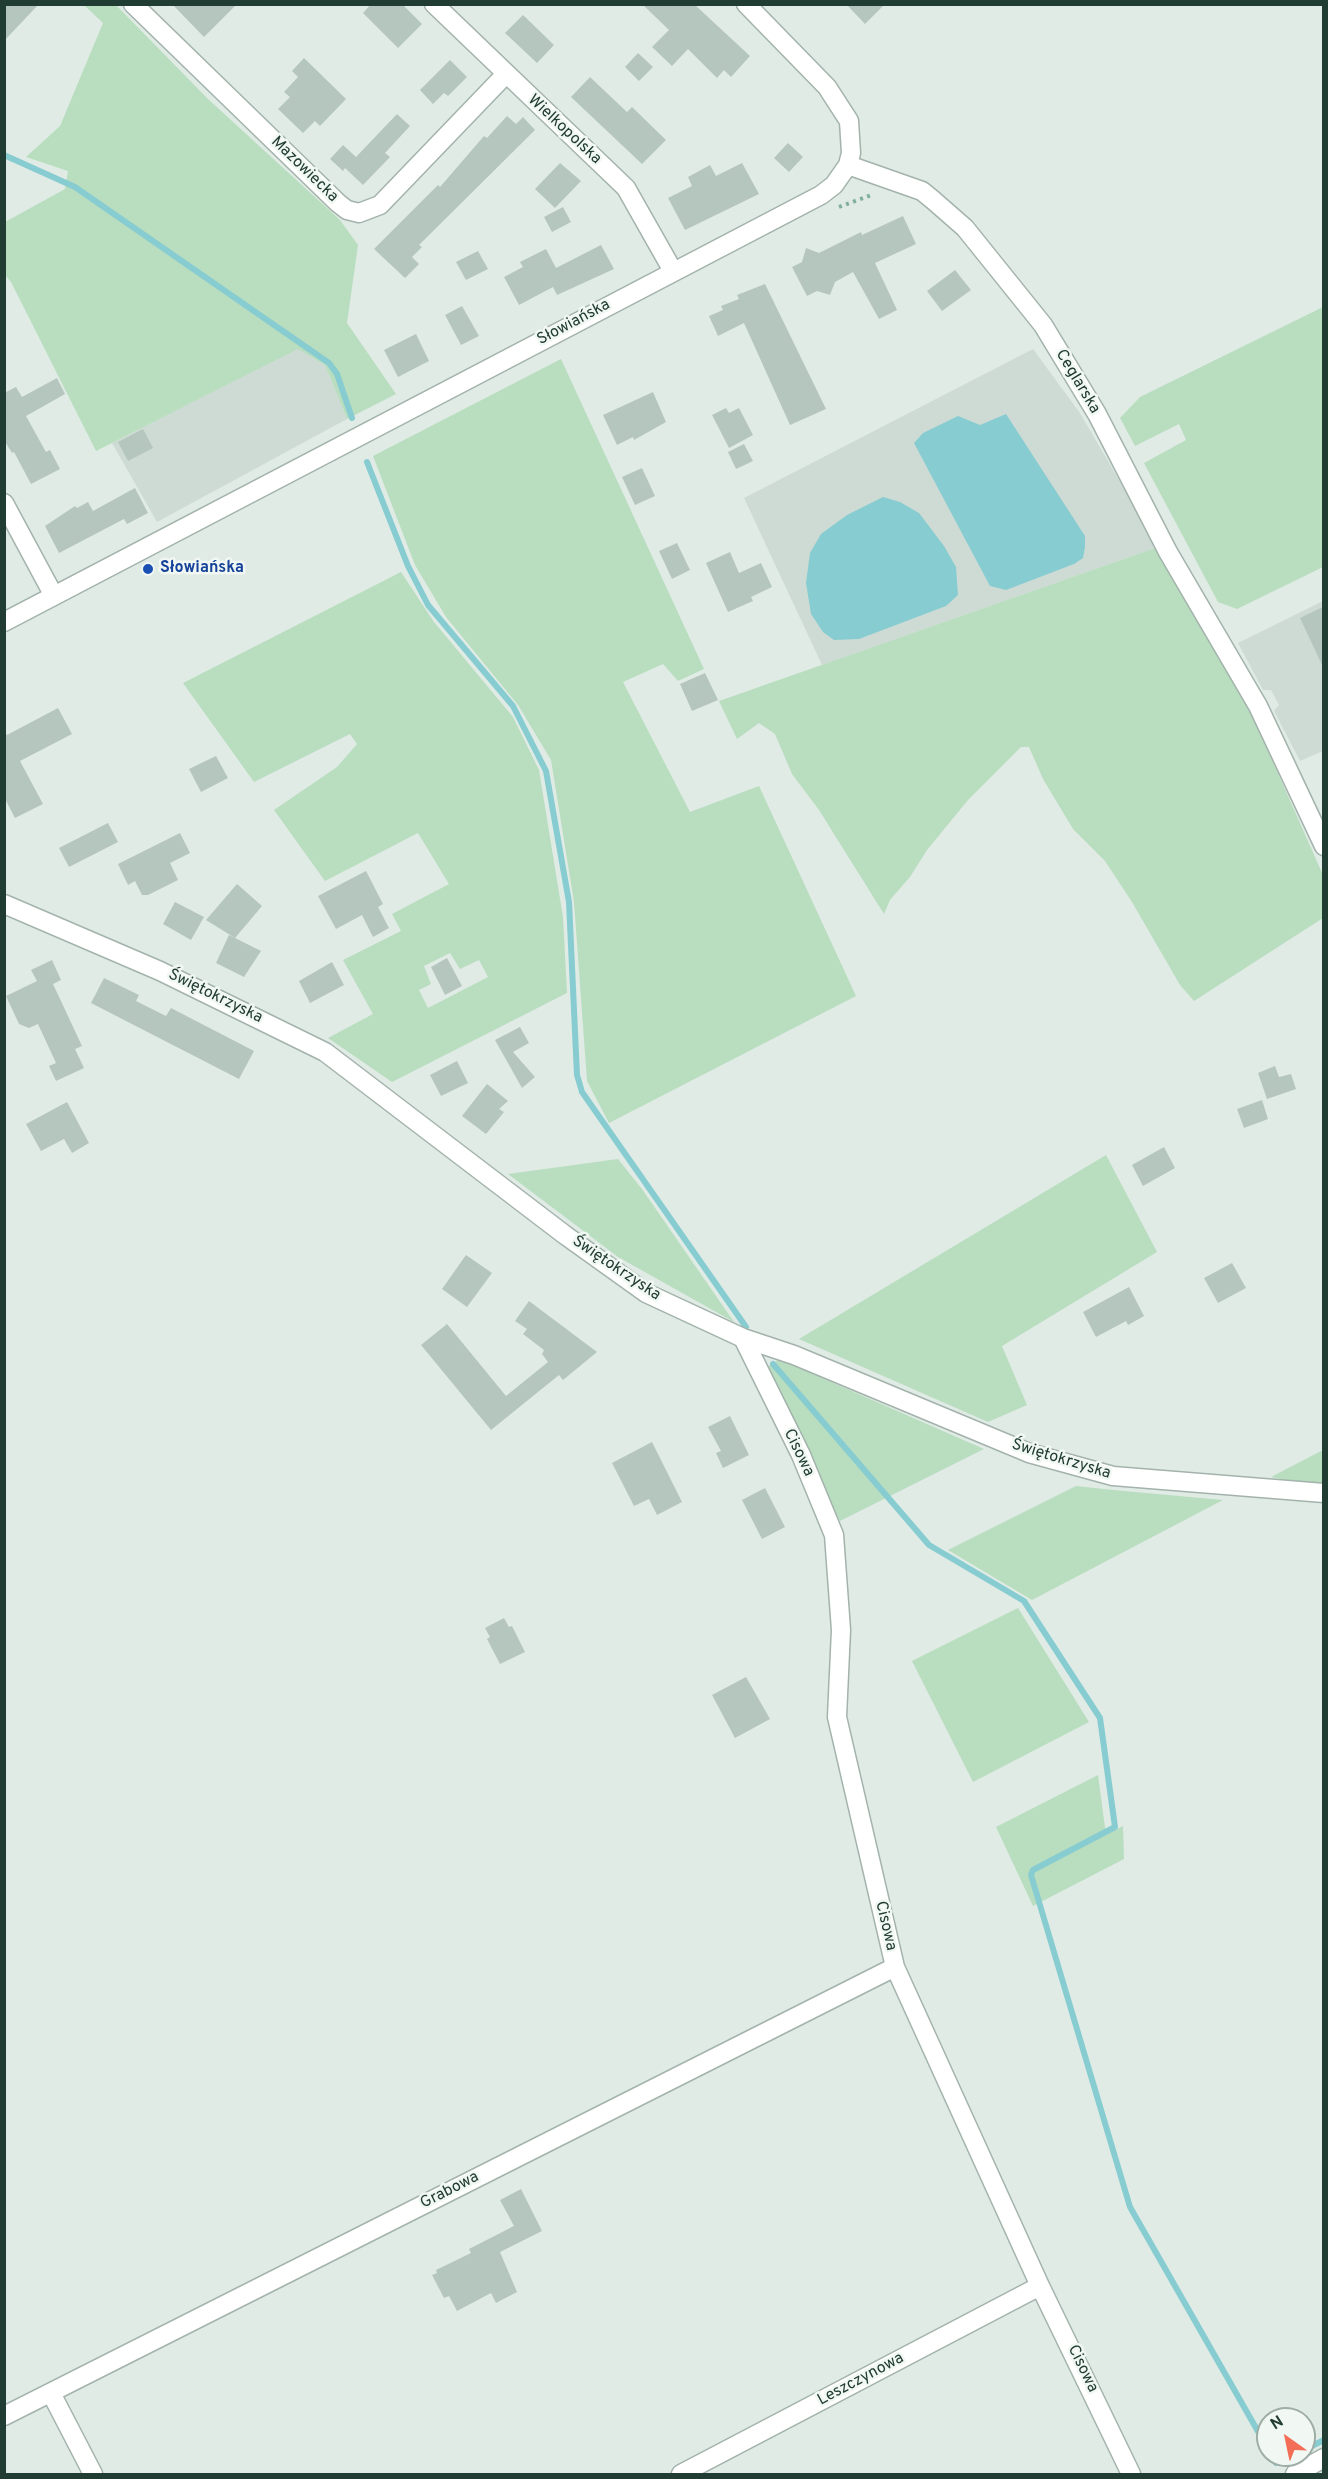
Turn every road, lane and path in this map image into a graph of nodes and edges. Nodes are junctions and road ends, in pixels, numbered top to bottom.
1 (133, 4) edge
2 (434, 4) edge
3 (746, 4) edge
4 (505, 75) junction
5 (848, 165) junction
6 (673, 271) junction
7 (4, 503) edge
8 (54, 596) junction
9 (4, 622) edge
10 (1323, 846) edge
11 (4, 904) edge
12 (746, 1343) junction
13 (1323, 1493) edge
14 (895, 1967) junction
15 (1040, 2286) junction
16 (51, 2393) junction
17 (4, 2416) edge
18 (1323, 2458) edge
19 (93, 2475) edge
20 (681, 2475) edge
21 (1131, 2475) edge
22 (1295, 2475) edge

1 - 4 street, Mazowiecka
2 - 4 street, Wielkopolska
3 - 5 street
4 - 6 street, Wielkopolska
5 - 6 street, Słowiańska
5 - 10 street, Ceglarska
6 - 8 street, Słowiańska
7 - 8 street
8 - 9 street, Słowiańska
11 - 12 street, Świętokrzyska
12 - 13 street, Świętokrzyska
12 - 14 street, Cisowa
14 - 15 street, Cisowa
14 - 16 street, Grabowa
15 - 20 street, Leszczynowa
15 - 21 street, Cisowa
16 - 17 street, Grabowa
16 - 19 street
18 - 22 street

